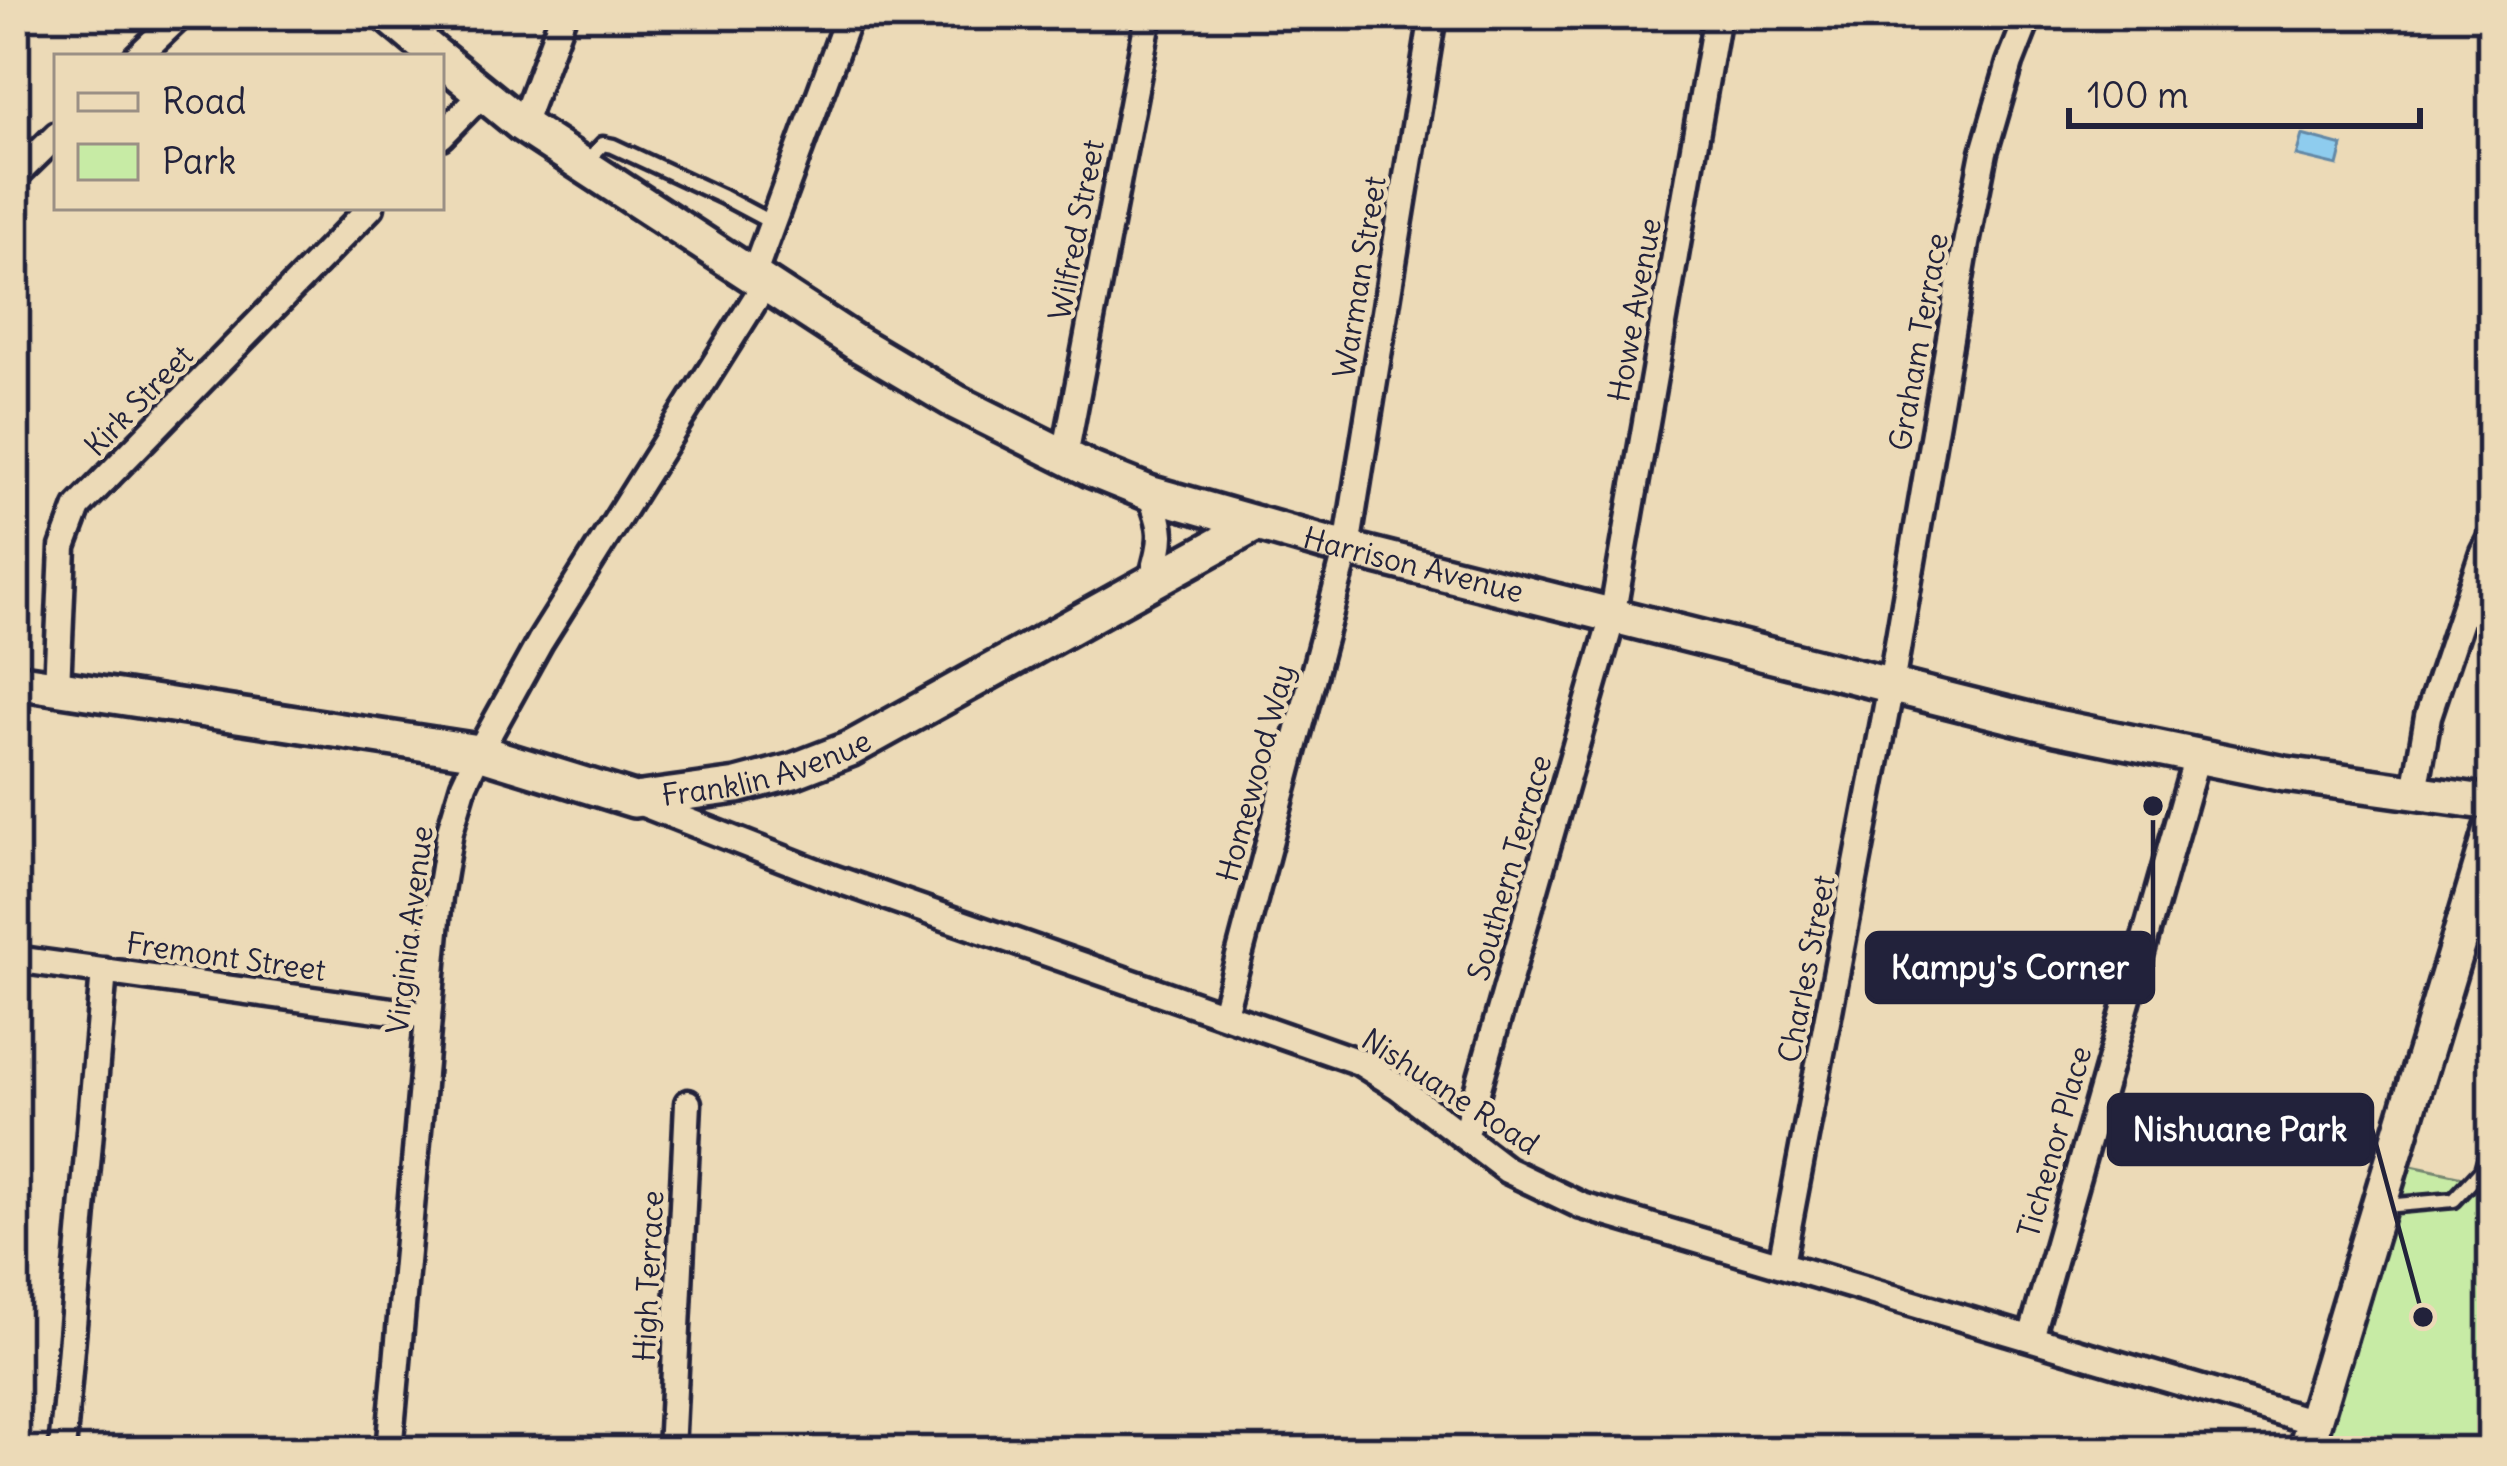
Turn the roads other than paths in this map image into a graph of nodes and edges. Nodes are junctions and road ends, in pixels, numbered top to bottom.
1 (181, 15) edge
2 (388, 15) edge
3 (563, 15) edge
4 (849, 15) edge
5 (1149, 15) edge
6 (1433, 15) edge
7 (1717, 15) edge
8 (2029, 15) edge
9 (140, 54) edge
10 (435, 54) edge
11 (444, 61) edge
12 (483, 93) junction
13 (522, 125) junction
14 (444, 133) edge
15 (54, 138) edge
16 (583, 165) junction
17 (15, 176) edge
18 (368, 210) edge
19 (772, 223) junction
20 (759, 280) junction
21 (1064, 456) junction
22 (1149, 493) junction
23 (1256, 524) junction
24 (2492, 535) edge
25 (1346, 548) junction
26 (1152, 579) junction
27 (1612, 615) junction
28 (15, 681) edge
29 (1891, 686) junction
30 (57, 688) junction
31 (479, 752) junction
32 (2197, 756) junction
33 (2415, 792) junction
34 (634, 800) junction
35 (2492, 802) edge
36 (2492, 830) edge
37 (2462, 930) junction
38 (2492, 946) edge
39 (15, 959) edge
40 (104, 970) junction
41 (1224, 1013) junction
42 (428, 1016) junction
43 (688, 1103) dead end
44 (2492, 1135) edge
45 (1464, 1137) junction
46 (2378, 1207) junction
47 (1781, 1264) junction
48 (2031, 1338) junction
49 (2309, 1436) edge
50 (62, 1451) edge
51 (389, 1451) edge
52 (671, 1451) edge

1 - 9 street
2 - 10 street, Harrison Avenue
3 - 13 street
4 - 19 street, Virginia Avenue
5 - 21 street, Wilfred Street
6 - 25 street, Warman Street
7 - 27 street, Howe Avenue
8 - 29 street, Graham Terrace
11 - 12 street, Harrison Avenue
12 - 13 street, Harrison Avenue
12 - 14 street
13 - 16 street, Harrison Avenue
15 - 17 street
16 - 19 lane
16 - 20 street, Harrison Avenue
18 - 30 street, Kirk Street
19 - 20 street, Virginia Avenue
20 - 21 street, Harrison Avenue
20 - 31 street, Virginia Avenue
21 - 22 street, Harrison Avenue
22 - 23 street, Harrison Avenue
22 - 26 street
23 - 25 street, Harrison Avenue
23 - 26 street, Franklin Avenue
24 - 33 street
25 - 27 street, Harrison Avenue
25 - 41 street, Homewood Way
26 - 34 street, Franklin Avenue
27 - 29 street, Harrison Avenue
27 - 45 street, Southern Terrace
28 - 30 street, Franklin Avenue
29 - 32 street, Harrison Avenue
29 - 47 street, Charles Street
30 - 31 street, Franklin Avenue
31 - 34 street, Franklin Avenue
31 - 42 street, Virginia Avenue
32 - 33 street, Harrison Avenue
32 - 48 street, Tichenor Place
33 - 35 street, Harrison Avenue
34 - 41 street, Nishuane Road
36 - 37 street
37 - 38 lane
37 - 46 street
39 - 40 street, Fremont Street
40 - 42 street, Fremont Street
40 - 50 street
41 - 45 street, Nishuane Road
42 - 51 street, Virginia Avenue
43 - 52 street, High Terrace
44 - 46 lane
45 - 47 street, Nishuane Road
46 - 49 street
47 - 48 street, Nishuane Road
48 - 49 street, Nishuane Road

